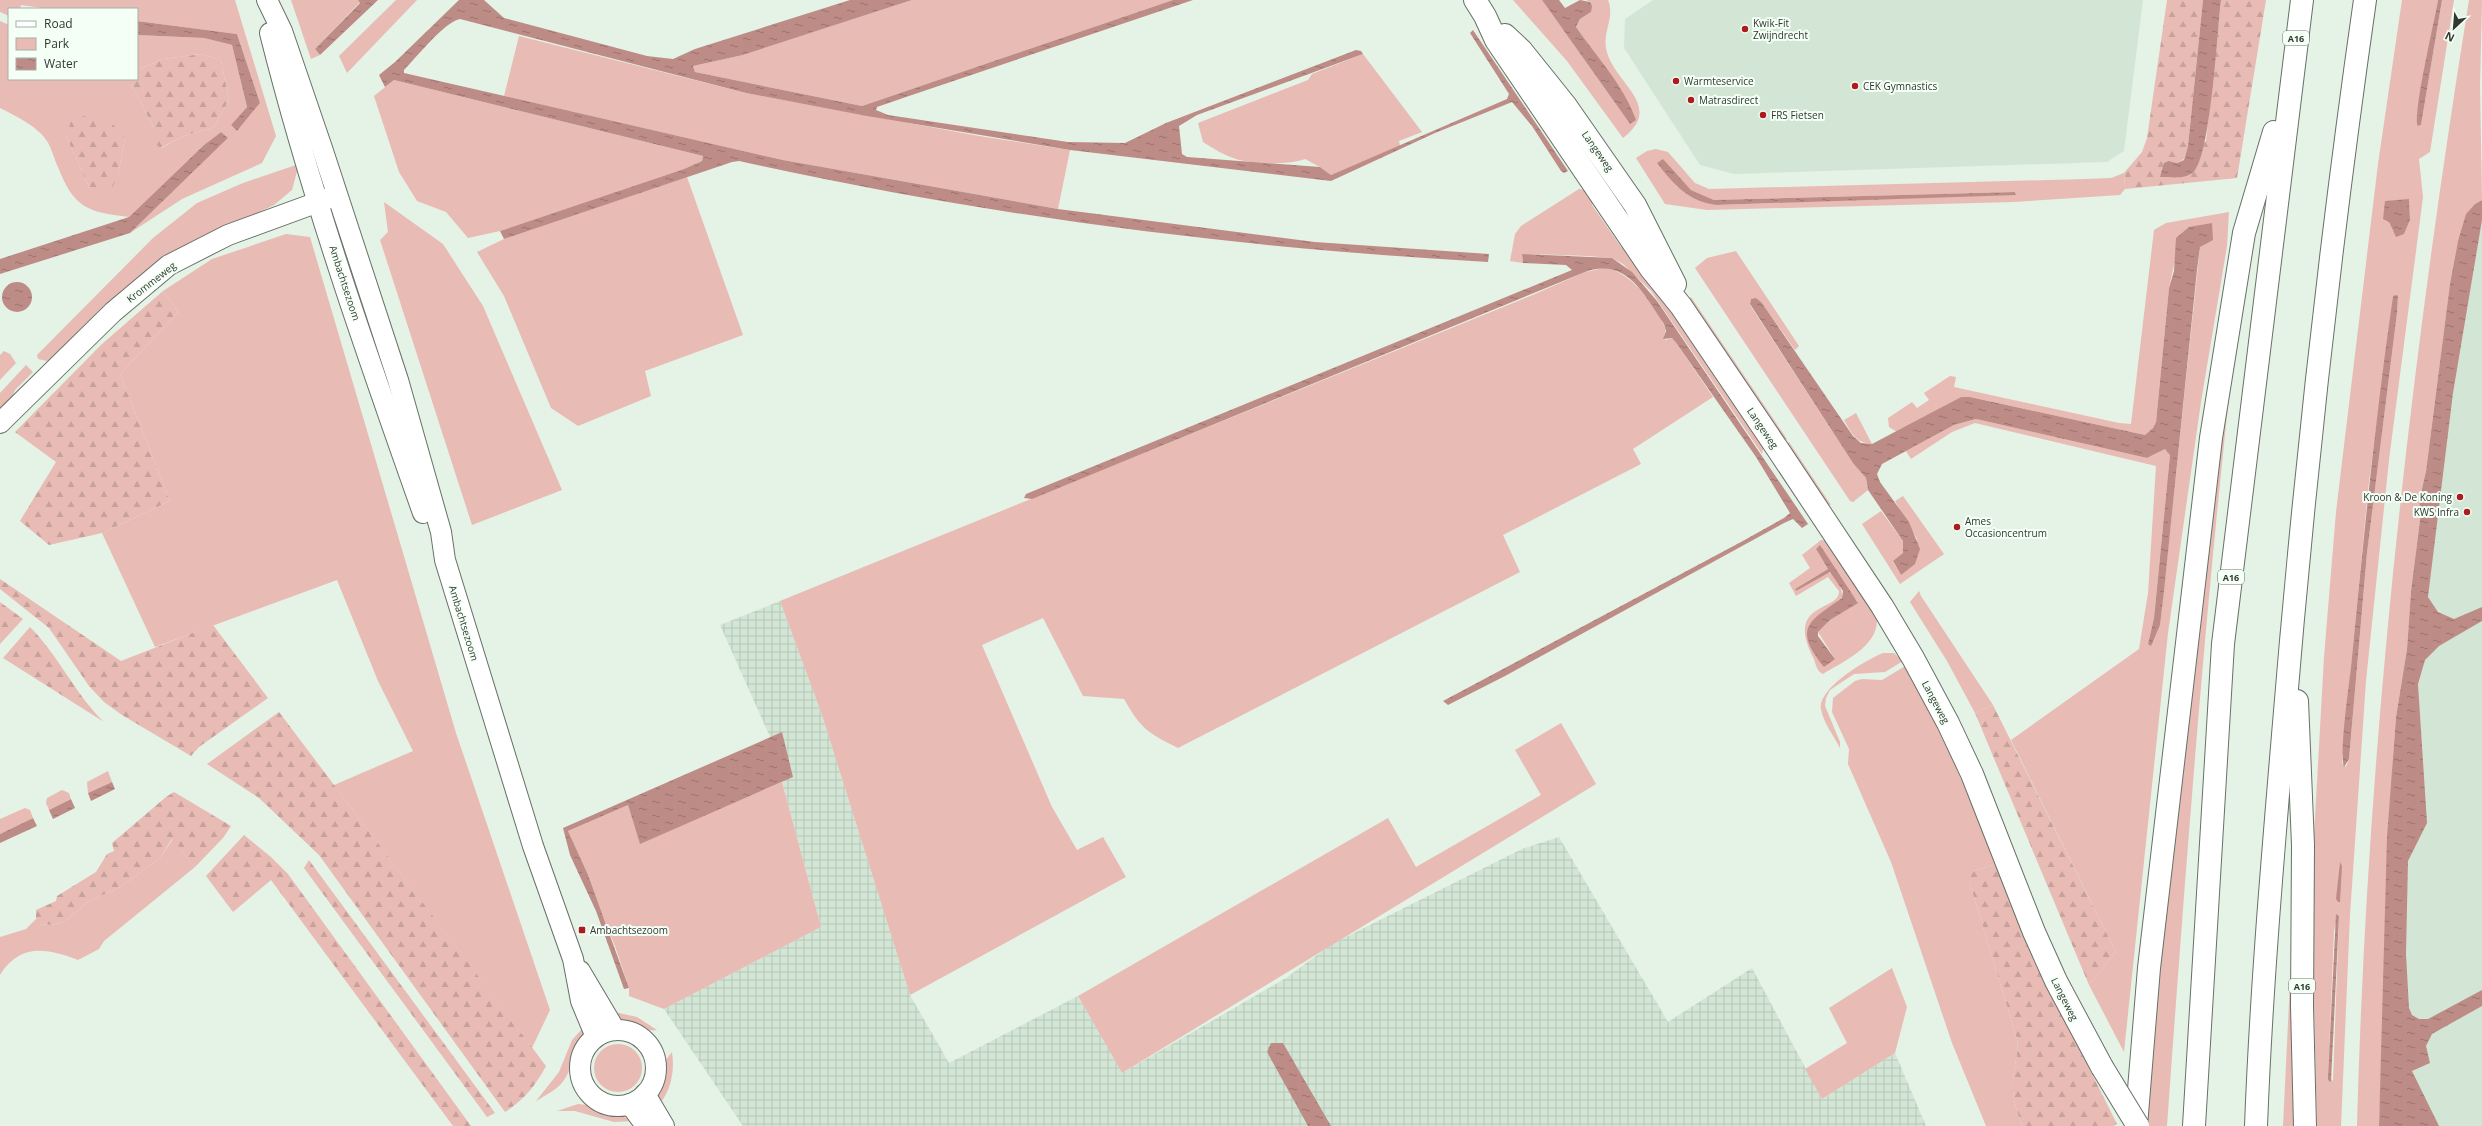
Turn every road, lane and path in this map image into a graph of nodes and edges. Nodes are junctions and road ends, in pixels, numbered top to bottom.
1 (266, 0) edge
2 (2302, 0) edge
3 (2365, 0) edge
4 (1480, 8) edge
5 (2291, 75) junction
6 (328, 198) junction
7 (0, 423) edge
8 (2293, 608) junction
9 (573, 959) junction
10 (615, 1030) junction
11 (596, 1037) junction
12 (638, 1099) junction
13 (646, 1126) edge
14 (664, 1126) edge
15 (2137, 1126) edge
16 (2194, 1126) edge
17 (2256, 1126) edge
18 (2305, 1126) edge

1 - 6 street, Ambachtsezoom
2 - 5 main road, A16
3 - 8 main road, A16
4 - 15 main road, Langeweg, bridge
5 - 15 main road, A16
5 - 16 main road, A16
6 - 7 street, Krommeweg
6 - 9 street, Ambachtsezoom
8 - 17 main road, A16
8 - 18 main road, A16
9 - 10 street, Ambachtsezoom
9 - 11 street, Ambachtsezoom
10 - 11 street
10 - 12 street
11 - 12 street
12 - 13 street
12 - 14 street

